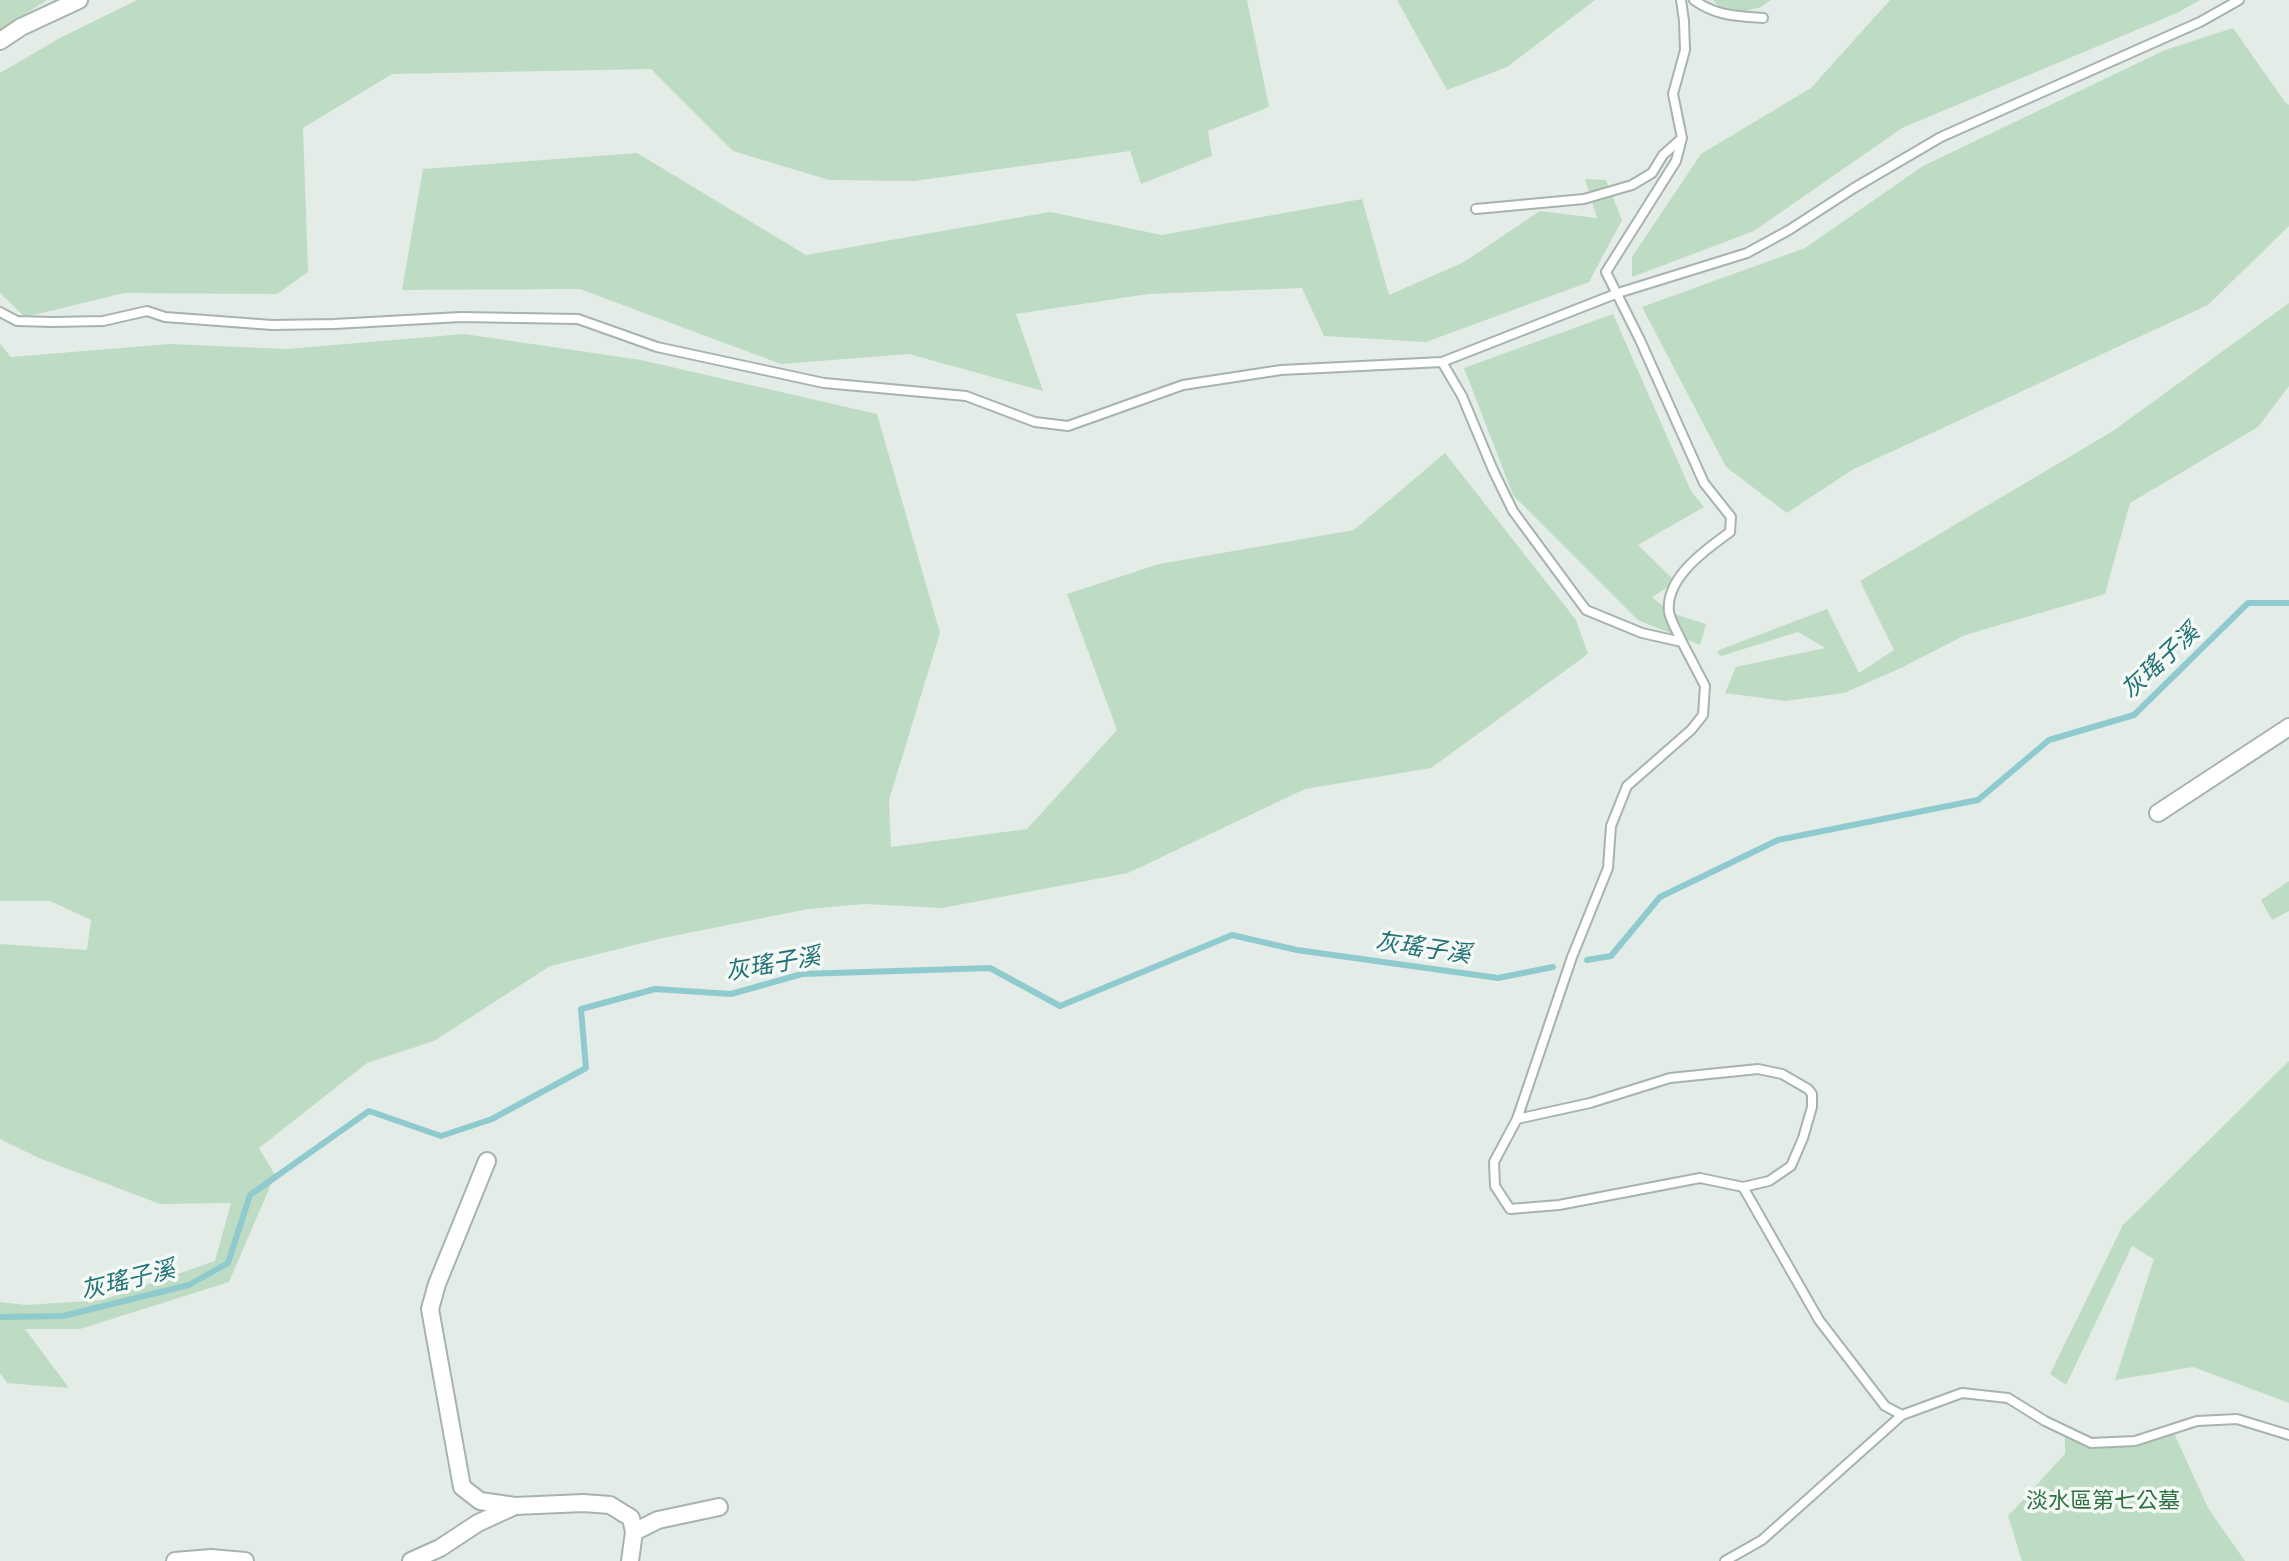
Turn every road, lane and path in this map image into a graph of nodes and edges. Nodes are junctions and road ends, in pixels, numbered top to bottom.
1 (79, 0) edge
2 (1681, 0) edge
3 (1694, 0) edge
4 (2239, 0) edge
5 (1763, 18) dead end
6 (0, 41) edge
7 (1682, 138) junction
8 (1476, 209) dead end
9 (1618, 293) junction
10 (0, 312) edge
11 (1442, 362) junction
12 (1682, 642) junction
13 (2289, 727) edge
14 (2158, 813) dead end
15 (1517, 1119) junction
16 (487, 1161) dead end
17 (1743, 1187) junction
18 (1902, 1415) junction
19 (2289, 1435) edge
20 (515, 1506) junction
21 (719, 1507) dead end
22 (634, 1532) junction
23 (175, 1561) edge
24 (245, 1561) edge
25 (411, 1561) edge
26 (630, 1561) edge
27 (1725, 1561) edge

1 - 6 street
2 - 7 lane
3 - 5 lane
4 - 9 lane
7 - 8 lane
7 - 9 lane
9 - 11 lane
9 - 12 lane
10 - 11 lane
11 - 12 lane
12 - 15 lane
13 - 14 street
15 - 17 lane
15 - 17 lane
16 - 20 street
17 - 18 lane
18 - 19 lane
18 - 27 lane
20 - 22 street
20 - 25 street
21 - 22 street
22 - 26 street
23 - 24 street

